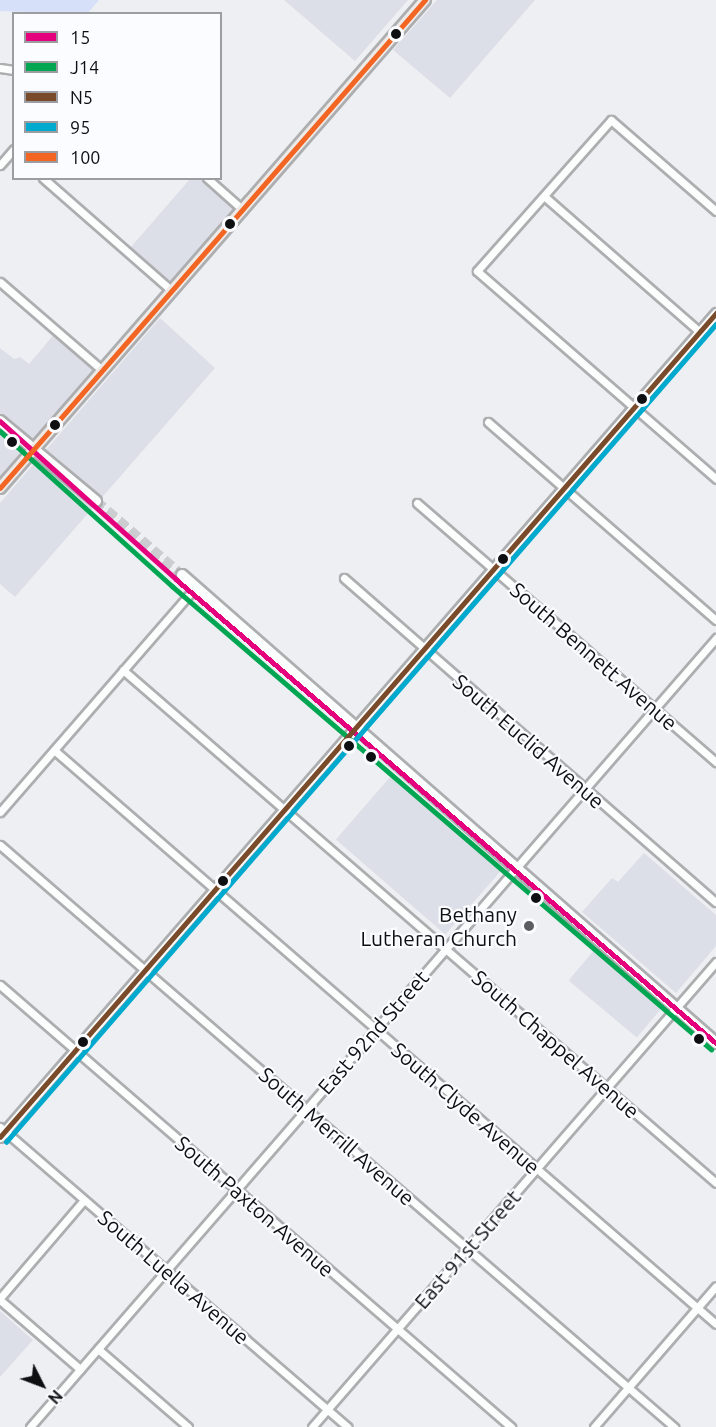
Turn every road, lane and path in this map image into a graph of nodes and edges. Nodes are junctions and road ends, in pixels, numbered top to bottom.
1 (425, 0) edge
2 (12, 152) edge
3 (0, 165) edge
4 (45, 180) edge
5 (209, 180) edge
6 (544, 196) junction
7 (243, 210) junction
8 (716, 211) edge
9 (0, 282) edge
10 (172, 291) junction
11 (716, 313) edge
12 (700, 332) junction
13 (102, 370) junction
14 (634, 408) junction
15 (0, 421) edge
16 (488, 422) dead end
17 (33, 450) junction
18 (715, 478) edge
19 (0, 488) edge
20 (564, 488) junction
21 (94, 503) tunnel mouth
22 (417, 503) dead end
23 (494, 569) junction
24 (179, 578) tunnel mouth
25 (344, 578) dead end
26 (194, 590) junction
27 (716, 620) edge
28 (716, 638) edge
29 (424, 649) junction
30 (123, 670) junction
31 (654, 708) junction
32 (354, 730) junction
33 (54, 750) junction
34 (716, 762) edge
35 (584, 789) junction
36 (285, 810) junction
37 (0, 812) edge
38 (0, 845) edge
39 (515, 869) junction
40 (215, 890) junction
41 (716, 902) edge
42 (445, 949) junction
43 (716, 962) edge
44 (145, 970) junction
45 (0, 985) edge
46 (676, 1008) junction
47 (376, 1029) junction
48 (716, 1043) edge
49 (75, 1050) junction
50 (606, 1088) junction
51 (306, 1109) junction
52 (2, 1132) edge
53 (536, 1168) junction
54 (716, 1183) edge
55 (236, 1189) junction
56 (84, 1200) junction
57 (467, 1248) junction
58 (166, 1270) junction
59 (716, 1287) edge
60 (0, 1299) edge
61 (697, 1308) junction
62 (716, 1324) edge
63 (397, 1329) junction
64 (98, 1349) junction
65 (80, 1369) junction
66 (628, 1388) junction
67 (327, 1410) junction
68 (30, 1427) edge
69 (188, 1427) edge
70 (312, 1427) edge
71 (347, 1427) edge
72 (511, 1427) edge
73 (594, 1427) edge
74 (674, 1427) edge

1 - 7 main road
2 - 3 street
4 - 10 street
5 - 7 street
6 - 8 street
6 - 12 street
6 - 14 street
7 - 10 main road
9 - 13 street
10 - 13 main road
11 - 12 street
12 - 14 street
13 - 17 main road
14 - 18 street
14 - 20 street
15 - 17 main road
16 - 20 street
17 - 19 main road
17 - 21 main road
20 - 23 street
20 - 27 street
22 - 23 street, South Bennett Avenue
23 - 29 street
23 - 31 street, South Bennett Avenue
24 - 26 main road
25 - 29 street, South Euclid Avenue
26 - 30 street
26 - 32 main road
28 - 31 street, East 92nd Street
29 - 32 street
29 - 35 street, South Euclid Avenue
30 - 33 street
30 - 36 street, South Chappel Avenue
31 - 34 street, South Bennett Avenue
31 - 35 street, East 92nd Street
32 - 36 street
32 - 39 main road
33 - 37 street
33 - 40 street, South Clyde Avenue
35 - 39 street, East 92nd Street
35 - 41 street, South Euclid Avenue
36 - 40 street
36 - 42 street, South Chappel Avenue
38 - 44 street, South Merrill Avenue
39 - 42 street, East 92nd Street
39 - 46 main road
40 - 44 street
40 - 47 street, South Clyde Avenue
42 - 47 street, East 92nd Street
42 - 50 street, South Chappel Avenue
43 - 46 street, East 91st Street
44 - 49 street
44 - 51 street, South Merrill Avenue
45 - 49 street, South Paxton Avenue
46 - 48 main road
46 - 50 street, East 91st Street
47 - 51 street, East 92nd Street
47 - 53 street, South Clyde Avenue
49 - 52 street
49 - 55 street, South Paxton Avenue
50 - 53 street, East 91st Street
50 - 54 street, South Chappel Avenue
51 - 55 street, East 92nd Street
51 - 57 street, South Merrill Avenue
52 - 56 street, South Luella Avenue
53 - 57 street, East 91st Street
53 - 61 street, South Clyde Avenue
55 - 58 street, East 92nd Street
55 - 63 street, South Paxton Avenue
56 - 58 street, South Luella Avenue
56 - 60 street
57 - 63 street, East 91st Street
57 - 66 street, South Merrill Avenue
58 - 64 street, East 92nd Street
58 - 67 street, South Luella Avenue
59 - 61 street
60 - 65 street
61 - 62 street, South Clyde Avenue
61 - 66 street
63 - 67 street, East 91st Street
63 - 72 street, South Paxton Avenue
64 - 65 street, East 92nd Street
64 - 69 street
65 - 68 street, East 92nd Street
66 - 73 street
66 - 74 street, South Merrill Avenue
67 - 70 street, East 91st Street
67 - 71 street, South Luella Avenue

